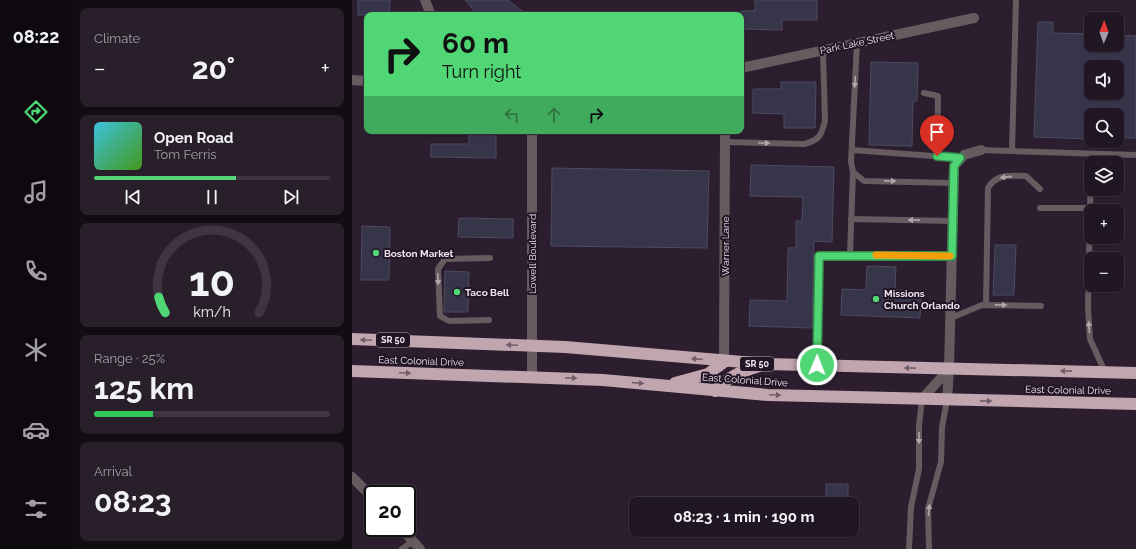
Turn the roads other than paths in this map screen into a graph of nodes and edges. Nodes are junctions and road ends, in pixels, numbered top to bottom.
1 (425, 0) edge
2 (1016, 0) edge
3 (430, 12) edge
4 (974, 18) dead end
5 (857, 43) junction
6 (823, 51) junction
7 (744, 67) edge
8 (352, 80) edge
9 (364, 81) edge
10 (924, 93) dead end
11 (532, 134) edge
12 (725, 134) edge
13 (725, 142) junction
14 (852, 150) junction
15 (981, 150) joint
16 (1012, 151) junction
17 (1091, 153) joint
18 (1136, 155) edge
19 (937, 156) junction
20 (960, 158) junction
21 (853, 172) junction
22 (954, 183) junction
23 (1040, 189) dead end
24 (1040, 208) dead end
25 (1084, 208) edge
26 (851, 219) junction
27 (953, 221) junction
28 (1089, 244) edge
29 (850, 254) junction
30 (952, 256) junction
31 (490, 258) dead end
32 (986, 305) junction
33 (1041, 306) dead end
34 (951, 318) junction
35 (489, 320) dead end
36 (352, 339) edge
37 (532, 345) junction
38 (724, 362) junction
39 (766, 364) junction
40 (817, 365) junction
41 (949, 369) junction
42 (352, 371) edge
43 (1105, 372) junction
44 (1136, 373) edge
45 (532, 377) junction
46 (662, 385) junction
47 (715, 391) junction
48 (922, 399) junction
49 (947, 400) junction
50 (1136, 404) edge
51 (352, 468) edge
52 (356, 480) edge
53 (364, 488) edge
54 (409, 537) edge
55 (413, 541) junction
56 (402, 549) edge
57 (420, 549) edge
58 (909, 549) edge
59 (929, 549) edge

1 - 3 street
2 - 16 lane
4 - 5 street, Park Lake Street
5 - 6 street, Park Lake Street
5 -> 14 lane
6 - 7 street, Park Lake Street
13 -> 6 lane
8 - 9 street
10 - 19 lane
11 - 37 street, Lowell Boulevard
12 - 13 street, Warner Lane
13 - 38 street, Warner Lane
14 - 19 lane
14 - 21 lane
15 - 16 lane
15 - 20 street
16 - 17 lane
17 - 18 lane
19 - 20 lane
20 - 22 street
21 -> 22 lane
21 - 26 lane
22 - 27 street
23 -> 32 lane
24 - 25 lane
27 -> 26 lane
26 - 29 lane
27 - 30 street
43 -> 28 lane
29 - 30 lane
29 - 40 lane
30 - 34 street
31 -> 35 lane
32 -> 33 lane
32 - 34 lane
34 - 41 street
37 -> 36 highway, East Colonial Drive / SR 50
38 -> 37 highway, East Colonial Drive / SR 50
37 - 45 street, Lowell Boulevard
38 - 39 highway, East Colonial Drive / SR 50
38 - 46 highway
39 - 40 highway, East Colonial Drive / SR 50
39 - 47 highway
41 -> 40 highway, East Colonial Drive / SR 50
43 -> 41 highway, East Colonial Drive / SR 50
41 - 48 street
41 - 49 street
42 -> 45 highway, East Colonial Drive
43 - 44 highway, East Colonial Drive / SR 50
45 -> 46 highway, East Colonial Drive
46 - 47 highway, East Colonial Drive
47 -> 48 highway, East Colonial Drive
48 - 49 highway, East Colonial Drive
48 -> 58 lane
49 -> 50 highway, East Colonial Drive
59 -> 49 lane
51 - 52 street
52 - 53 street
54 - 55 street
55 - 56 lane
55 - 57 street

